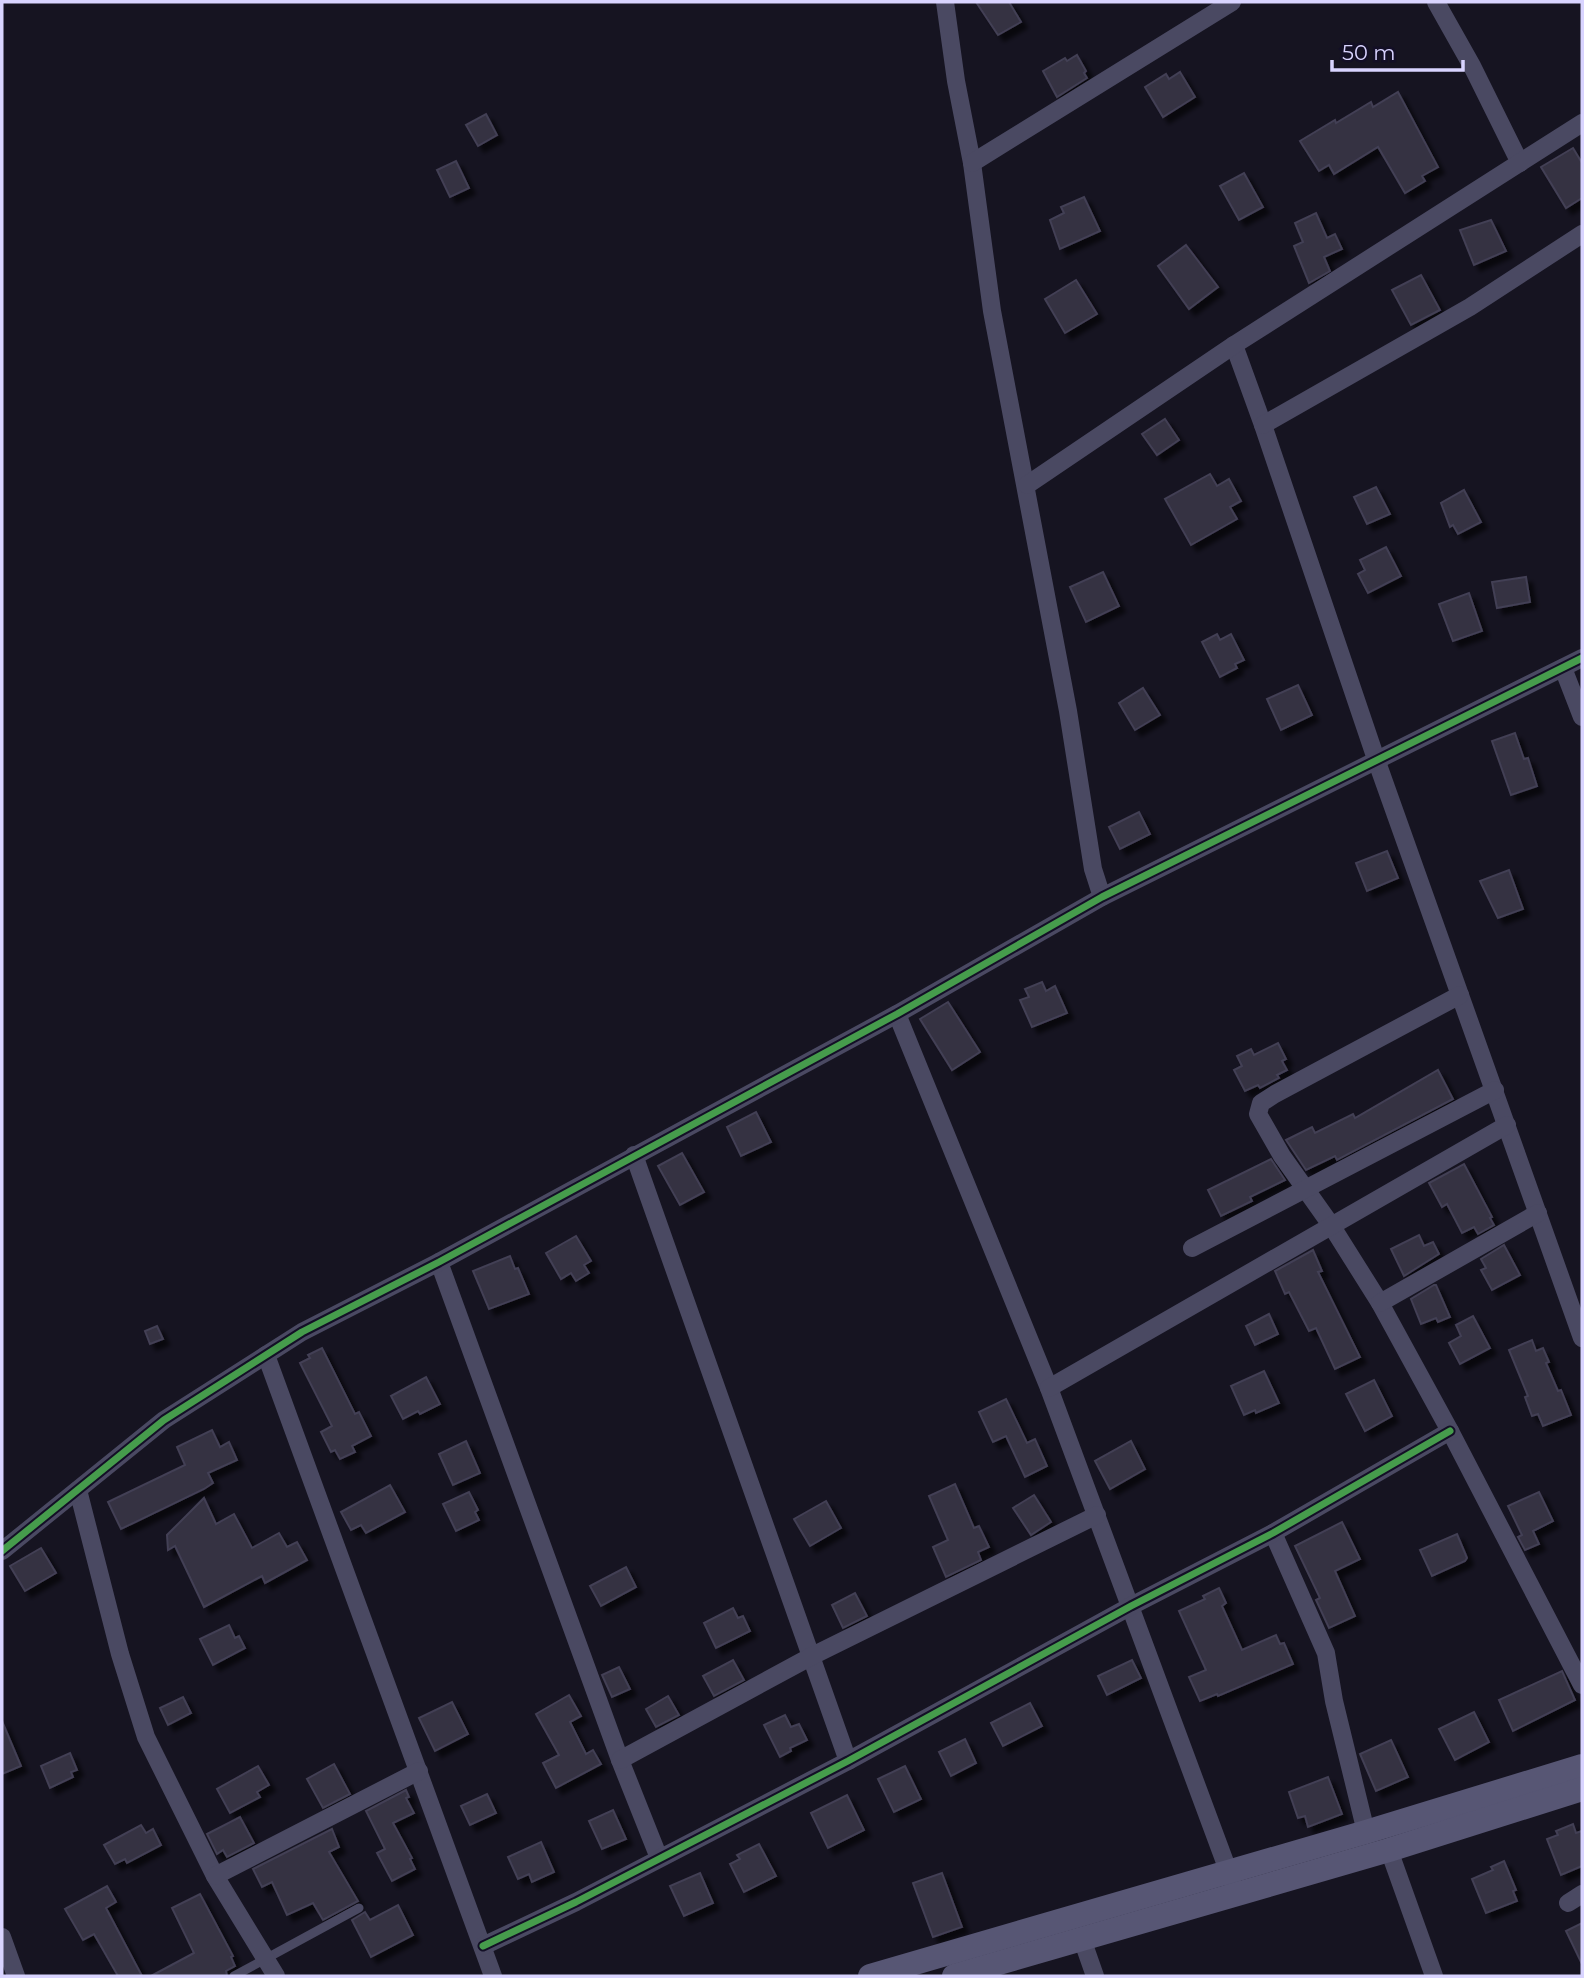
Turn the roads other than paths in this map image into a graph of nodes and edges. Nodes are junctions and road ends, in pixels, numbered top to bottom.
1 (945, 2) edge
2 (1232, 2) edge
3 (1436, 2) edge
4 (1582, 123) edge
5 (972, 163) junction
6 (1520, 163) junction
7 (1582, 234) edge
8 (1234, 345) junction
9 (1263, 425) junction
10 (1027, 485) junction
11 (1582, 659) edge
12 (1563, 668) junction
13 (1582, 717) edge
14 (1377, 762) junction
15 (1102, 897) junction
16 (1460, 995) junction
17 (897, 1014) junction
18 (1495, 1090) junction
19 (1507, 1125) junction
20 (634, 1154) junction
21 (1305, 1191) junction
22 (1538, 1213) junction
23 (1331, 1224) junction
24 (1192, 1248) dead end
25 (439, 1262) junction
26 (1380, 1303) junction
27 (1582, 1339) edge
28 (266, 1355) junction
29 (1049, 1388) junction
30 (1450, 1431) junction
31 (78, 1490) junction
32 (1097, 1515) junction
33 (1273, 1533) junction
34 (2, 1551) edge
35 (1131, 1606) junction
36 (811, 1656) junction
37 (1582, 1685) edge
38 (620, 1760) junction
39 (848, 1761) junction
40 (1582, 1766) edge
41 (419, 1771) junction
42 (1582, 1789) edge
43 (1366, 1832) junction
44 (1389, 1850) junction
45 (659, 1858) junction
46 (215, 1876) junction
47 (1233, 1883) junction
48 (359, 1908) dead end
49 (2, 1937) edge
50 (1082, 1939) junction
51 (483, 1946) junction
52 (267, 1959) junction
53 (16, 1976) edge
54 (234, 1976) edge
55 (276, 1976) edge
56 (493, 1976) edge
57 (870, 1976) edge
58 (954, 1976) edge
59 (1095, 1976) edge
60 (1434, 1976) edge

1 - 5 street
2 - 5 street
3 - 6 street
4 - 6 street
5 - 10 street
6 - 8 street
7 - 9 street
8 - 9 street
8 - 10 street
9 - 14 street
10 - 15 street
11 - 12 street
12 - 13 street
12 - 14 street
14 - 15 street
14 - 16 street
15 - 17 street
16 - 18 street
16 - 21 street
17 - 20 street
17 - 29 street
18 - 19 street
18 - 21 street
19 - 22 street
19 - 23 street
20 - 25 street
20 - 36 street
21 - 23 street
21 - 24 street
22 - 26 street
22 - 27 street
23 - 26 street
23 - 29 street
25 - 28 street
25 - 38 street
26 - 30 street
28 - 31 street
28 - 41 street
29 - 32 street
30 - 33 street
30 - 37 street
31 - 34 street
31 - 46 street
32 - 35 street
32 - 36 street
33 - 35 street
33 - 43 street
35 - 39 street
35 - 47 street
36 - 38 street
36 - 39 street
38 - 45 street
39 - 45 street
40 - 43 main road
41 - 46 street
41 - 51 street
42 - 44 main road
43 - 47 main road
44 - 47 main road
44 - 60 street
45 - 51 street
46 - 52 street
47 - 50 main road
47 - 57 main road
48 - 52 lane
49 - 53 street
50 - 58 main road
50 - 59 street
51 - 56 street
52 - 54 lane
52 - 55 street

